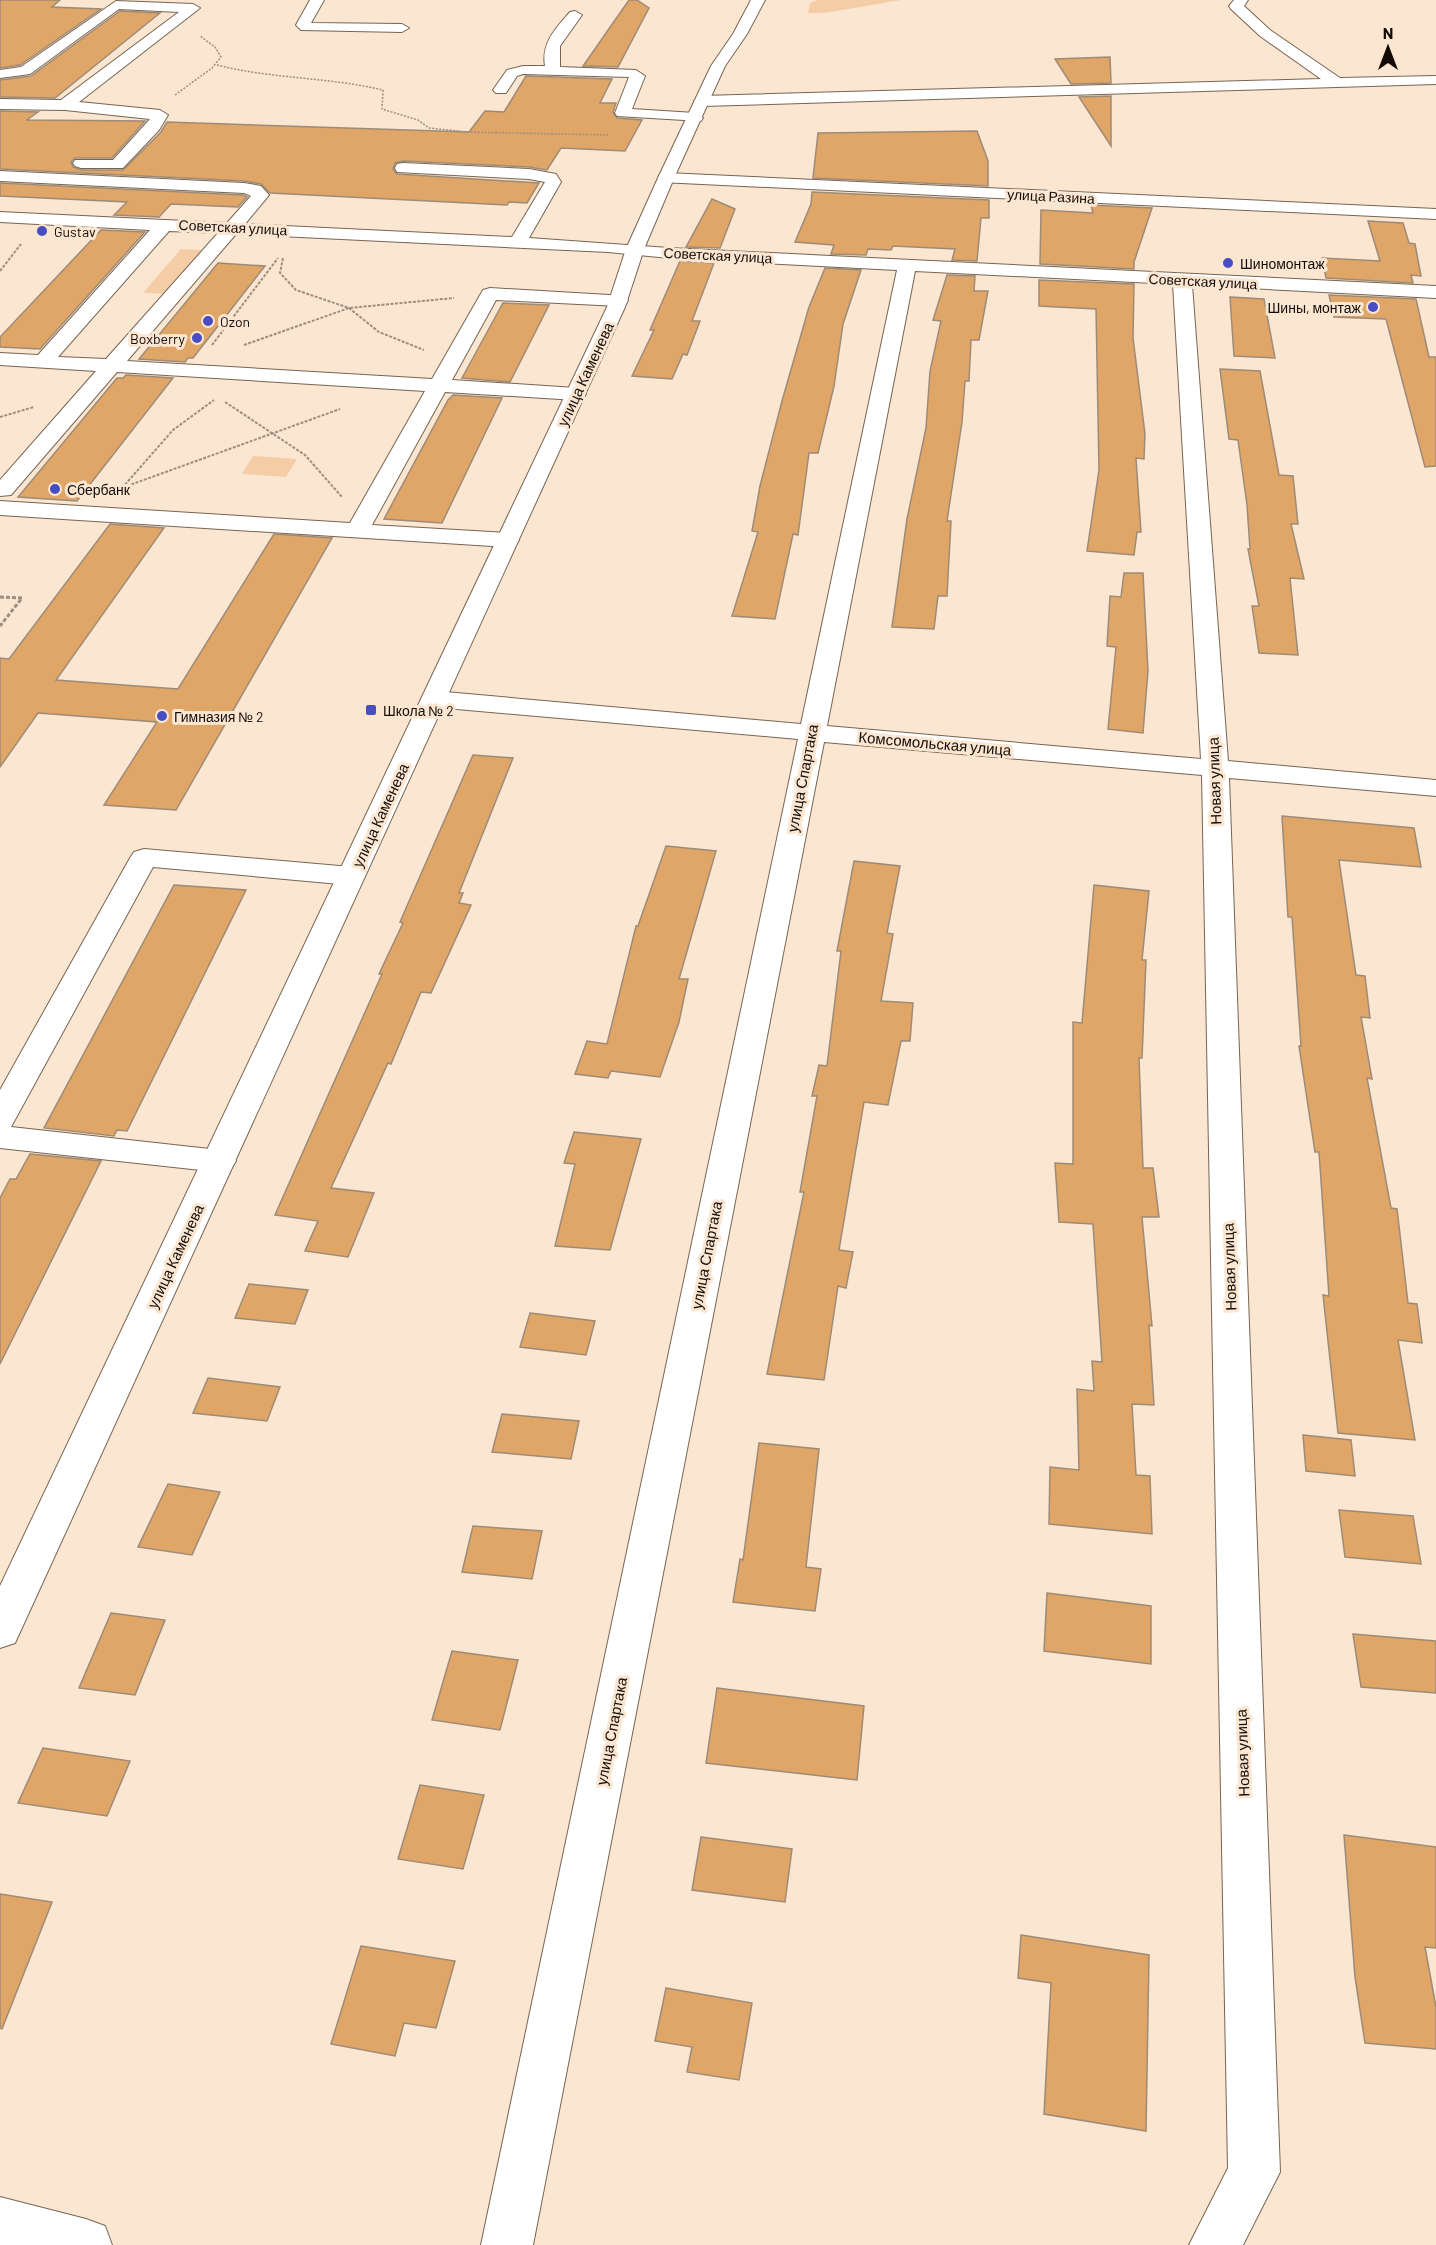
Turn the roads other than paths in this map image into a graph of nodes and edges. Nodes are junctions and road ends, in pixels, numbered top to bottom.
1 (317, 0) edge
2 (758, 0) edge
3 (1241, 0) edge
4 (111, 2) edge
5 (198, 4) edge
6 (575, 15) dead end
7 (402, 28) dead end
8 (553, 70) junction
9 (0, 74) edge
10 (1436, 80) edge
11 (1336, 82) junction
12 (501, 90) dead end
13 (702, 101) junction
14 (0, 104) edge
15 (65, 105) junction
16 (695, 118) junction
17 (403, 168) dead end
18 (0, 176) edge
19 (37, 178) junction
20 (666, 178) junction
21 (1436, 215) edge
22 (0, 217) edge
23 (165, 224) junction
24 (234, 227) junction
25 (518, 242) junction
26 (635, 249) junction
27 (907, 264) junction
28 (1182, 280) junction
29 (1436, 292) edge
30 (619, 300) junction
31 (0, 359) edge
32 (43, 362) junction
33 (112, 366) junction
34 (438, 386) junction
35 (576, 394) junction
36 (1, 499) edge
37 (360, 525) junction
38 (508, 540) junction
39 (434, 699) junction
40 (811, 732) junction
41 (1215, 767) junction
42 (1436, 788) edge
43 (351, 876) junction
44 (0, 1119) edge
45 (0, 1137) edge
46 (219, 1161) junction
47 (0, 1630) edge
48 (0, 2223) edge
49 (86, 2245) edge
50 (507, 2245) edge
51 (1215, 2245) edge

1 - 7 street
2 - 13 street, улица Каменева
3 - 11 street
4 - 5 street
4 - 9 street
5 - 15 street
6 - 8 street
8 - 12 street
8 - 16 street
10 - 11 street
11 - 13 street
13 - 16 street, улица Каменева
14 - 15 street
15 - 19 street
16 - 20 street, улица Каменева
17 - 25 street
18 - 19 street
19 - 24 street
20 - 21 street, улица Разина
20 - 26 street, улица Каменева
22 - 23 street, Советская улица
23 - 24 street, Советская улица
23 - 32 street
24 - 25 street, Советская улица
24 - 33 street
25 - 26 street, Советская улица
26 - 27 street, Советская улица
26 - 30 street, улица Каменева
27 - 28 street, Советская улица
27 - 40 street, улица Спартака
28 - 29 street, Советская улица
28 - 41 street, Новая улица
30 - 34 street
30 - 35 street, улица Каменева
31 - 32 street
32 - 33 street
33 - 34 street
33 - 36 street
34 - 35 street
34 - 37 street
35 - 38 street, улица Каменева
36 - 37 street
37 - 38 street
38 - 39 street, улица Каменева
39 - 40 street, Комсомольская улица
39 - 43 street, улица Каменева
40 - 41 street, Комсомольская улица
40 - 50 street, улица Спартака
41 - 42 street, Комсомольская улица
41 - 51 street, Новая улица
43 - 44 street
43 - 46 street, улица Каменева
45 - 46 street
46 - 47 street, улица Каменева
48 - 49 street

